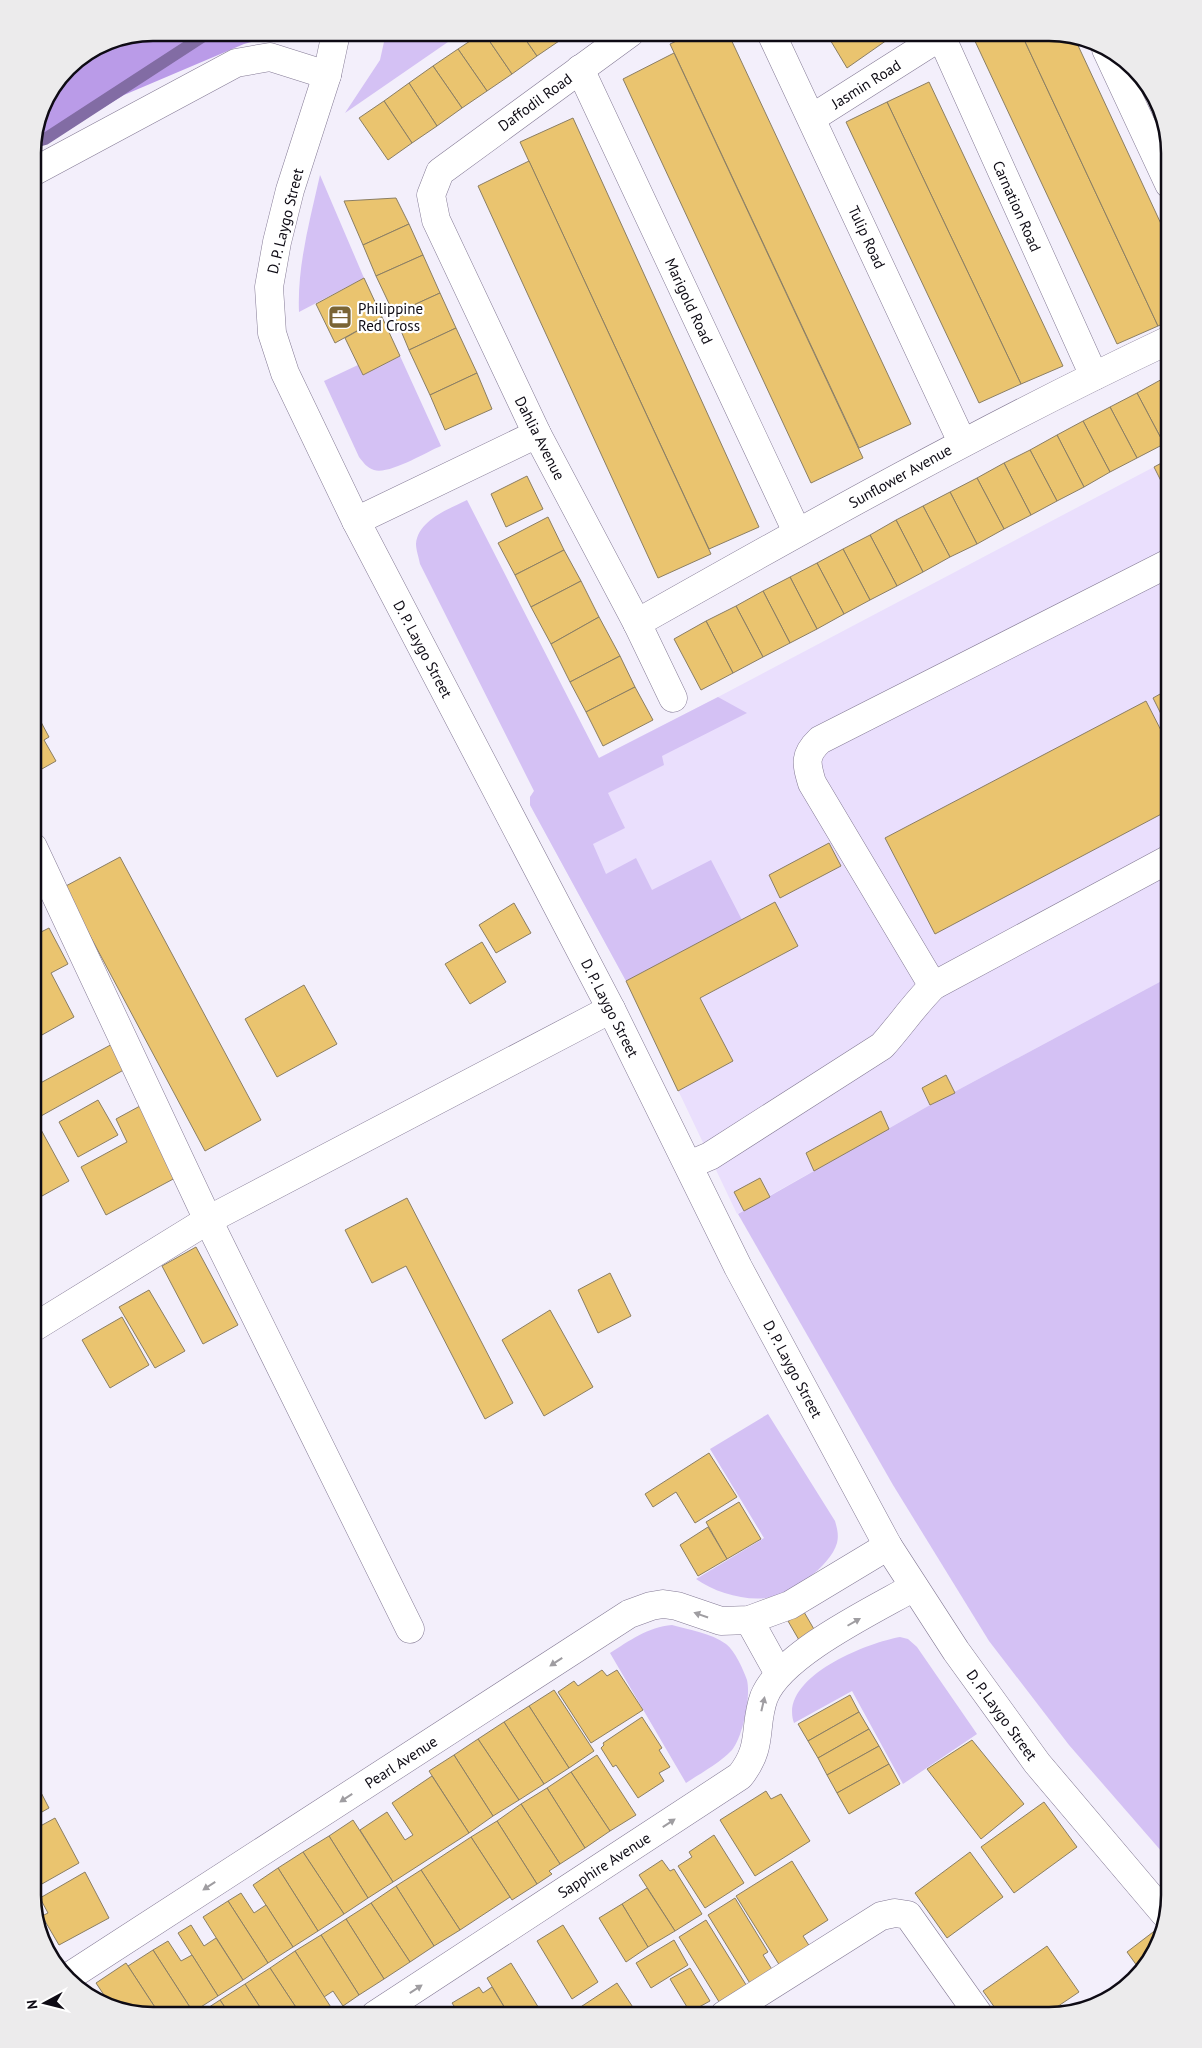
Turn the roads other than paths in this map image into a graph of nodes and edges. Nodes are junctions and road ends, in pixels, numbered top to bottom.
1 (334, 41) edge
2 (619, 41) edge
3 (775, 41) edge
4 (932, 41) edge
5 (946, 41) edge
6 (1111, 60) edge
7 (580, 70) junction
8 (327, 75) junction
9 (812, 118) junction
10 (1161, 165) edge
11 (41, 168) edge
12 (440, 172) joint
13 (1161, 344) edge
14 (1094, 376) junction
15 (537, 434) junction
16 (962, 442) junction
17 (356, 521) junction
18 (798, 532) junction
19 (1161, 568) edge
20 (637, 623) junction
21 (674, 698) dead end
22 (41, 864) edge
23 (1161, 864) edge
24 (933, 986) junction
25 (611, 1009) junction
26 (689, 1165) junction
27 (208, 1220) junction
28 (41, 1323) edge
29 (888, 1546) junction
30 (914, 1586) junction
31 (749, 1620) junction
32 (410, 1629) dead end
33 (779, 1674) junction
34 (1160, 1902) edge
35 (74, 1974) edge
36 (387, 2007) edge
37 (737, 2007) edge
38 (973, 2007) edge

1 - 8 street, D. P. Laygo Street
2 - 7 street, Daffodil Road
3 - 9 street, Tulip Road
4 - 9 street, Jasmin Road
5 - 14 street, Carnation Road
6 - 10 street
7 - 12 street, Daffodil Road
7 - 18 street, Marigold Road
8 - 11 street
8 - 17 street, D. P. Laygo Street
9 - 16 street, Tulip Road
12 - 15 street, Dahlia Avenue
13 - 14 street, Sunflower Avenue
14 - 16 street, Sunflower Avenue
15 - 17 street
15 - 20 street, Dahlia Avenue
16 - 18 street, Sunflower Avenue
17 - 25 street, D. P. Laygo Street
18 - 20 street, Sunflower Avenue
19 - 24 street
20 - 21 street, Dahlia Avenue
22 - 27 street
23 - 24 street
24 - 26 street
25 - 26 street, D. P. Laygo Street
25 - 27 street
26 - 29 street, D. P. Laygo Street
27 - 28 street
27 - 32 street
29 - 30 street, D. P. Laygo Street
29 - 31 street, Pearl Avenue
33 -> 30 street, Sapphire Avenue
30 - 34 street, D. P. Laygo Street
31 - 33 street
31 -> 35 street, Pearl Avenue
36 -> 33 street, Sapphire Avenue
37 - 38 street

